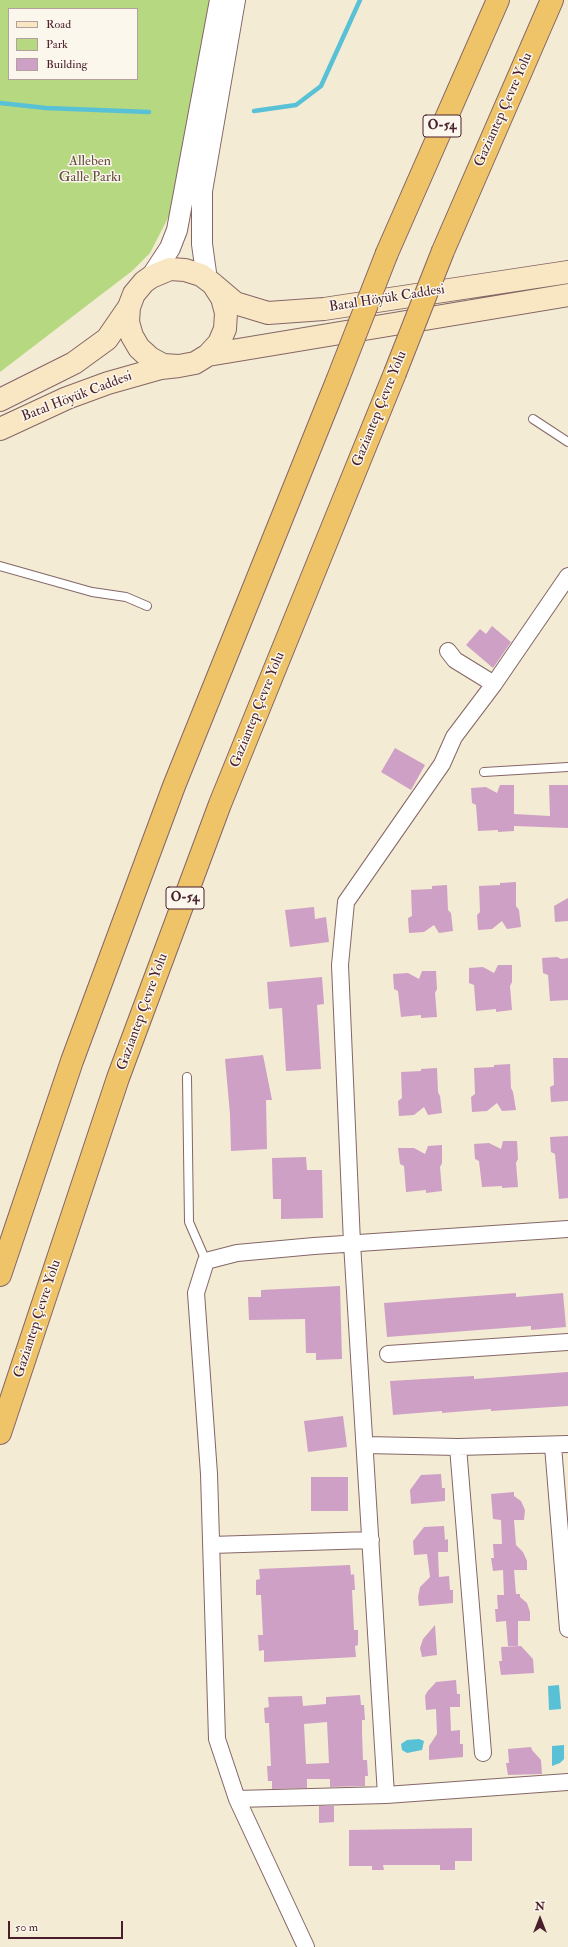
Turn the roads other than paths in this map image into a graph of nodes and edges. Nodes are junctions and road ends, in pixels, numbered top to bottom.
1 (220, 0) edge
2 (235, 0) edge
3 (498, 0) edge
4 (552, 0) edge
5 (568, 272) edge
6 (151, 277) junction
7 (210, 282) junction
8 (568, 295) edge
9 (129, 307) junction
10 (208, 355) junction
11 (179, 366) junction
12 (0, 400) edge
13 (533, 420) dead end
14 (0, 429) edge
15 (568, 442) edge
16 (0, 566) edge
17 (568, 576) edge
18 (147, 606) dead end
19 (448, 651) dead end
20 (494, 684) junction
21 (568, 766) edge
22 (484, 772) dead end
23 (188, 1077) dead end
24 (568, 1230) edge
25 (352, 1243) junction
26 (206, 1261) junction
27 (0, 1275) edge
28 (568, 1342) edge
29 (388, 1354) dead end
30 (0, 1433) edge
31 (366, 1445) junction
32 (561, 1445) edge
33 (458, 1447) junction
34 (371, 1540) junction
35 (211, 1545) junction
36 (568, 1628) edge
37 (483, 1753) dead end
38 (568, 1782) edge
39 (386, 1795) junction
40 (237, 1799) junction
41 (306, 1947) edge

1 - 6 street
2 - 7 street
3 - 27 highway, O-54, bridge
4 - 30 highway, Gaziantep Çevre Yolu / O-54, bridge
5 - 7 main road, Batal Höyük Caddesi
6 - 7 main road, Batal Höyük Caddesi
6 - 9 main road, Batal Höyük Caddesi
7 - 10 main road, Batal Höyük Caddesi
8 - 10 main road, Batal Höyük Caddesi
9 - 11 main road, Batal Höyük Caddesi
9 - 12 main road, Batal Höyük Caddesi
10 - 11 main road, Batal Höyük Caddesi
11 - 14 main road, Batal Höyük Caddesi
13 - 15 lane
16 - 18 lane
17 - 20 street
19 - 20 street
20 - 25 street
21 - 22 lane
23 - 26 lane
24 - 25 street
25 - 26 street
25 - 31 street
26 - 35 street
28 - 29 street
31 - 33 street
31 - 34 street
32 - 33 street
32 - 36 street
33 - 37 street
34 - 35 street
34 - 39 street
35 - 40 street
38 - 39 street
39 - 40 street
40 - 41 street

